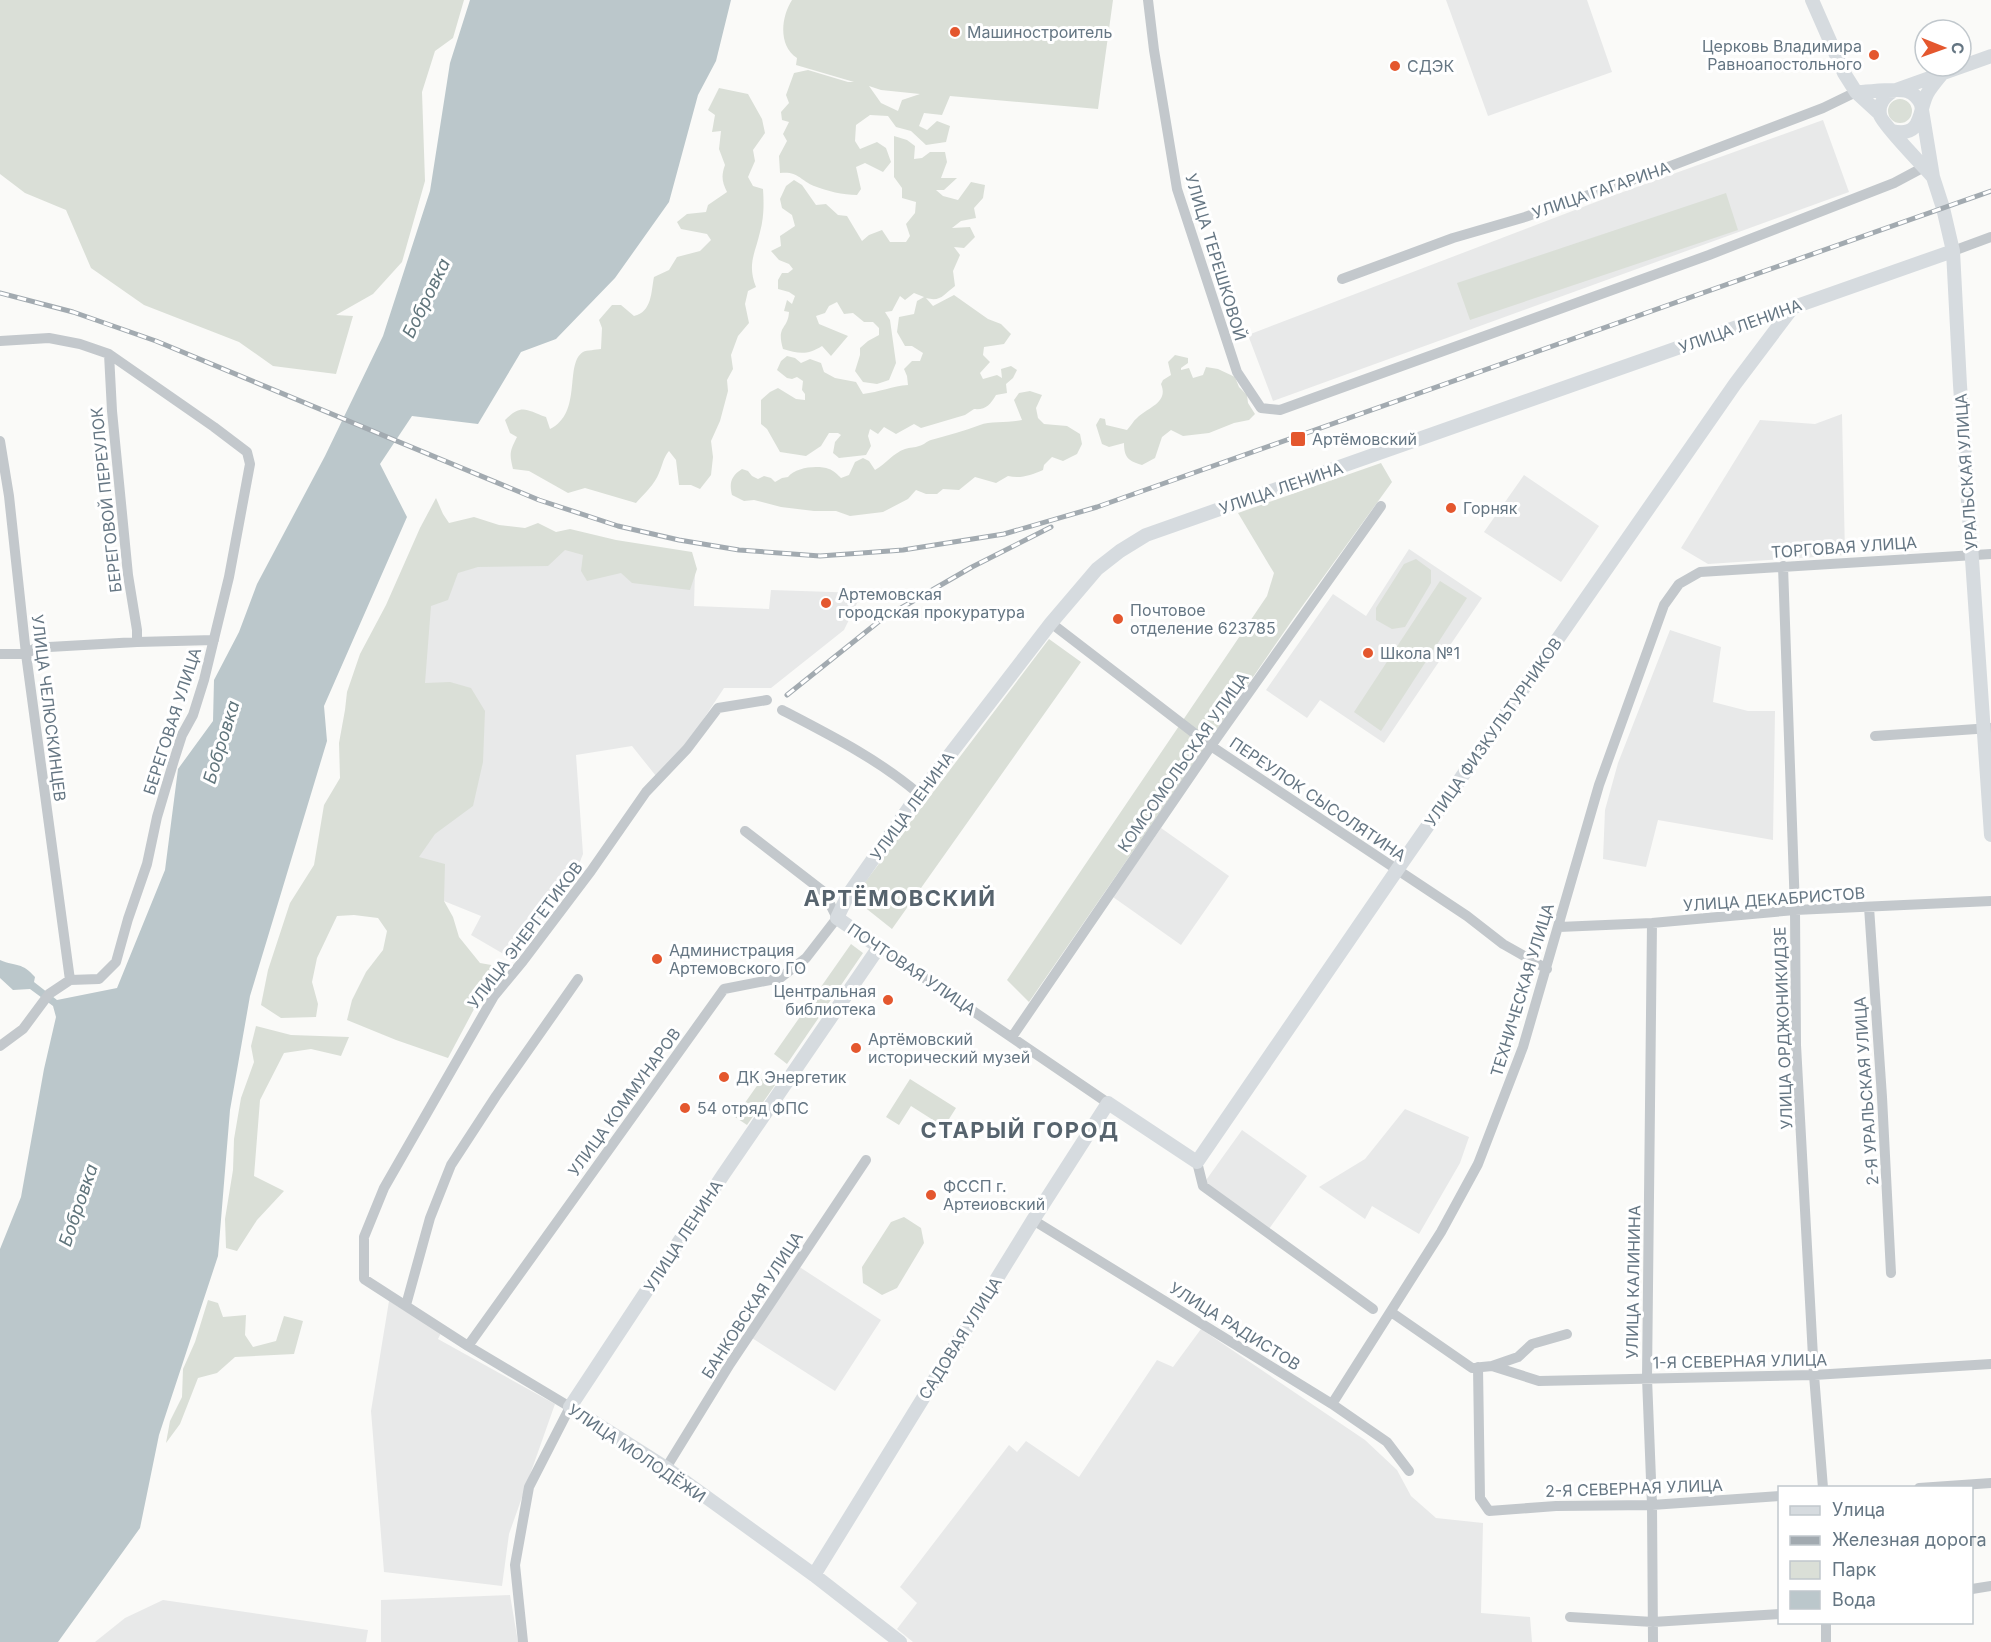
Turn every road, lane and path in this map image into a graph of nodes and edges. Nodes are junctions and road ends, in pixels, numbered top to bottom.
1 (1149, 0) edge
2 (1812, 0) edge
3 (1991, 56) edge
4 (1973, 62) edge
5 (1929, 78) edge
6 (1939, 78) edge
7 (1893, 91) junction
8 (1856, 92) junction
9 (1922, 111) junction
10 (1880, 114) junction
11 (1892, 131) junction
12 (1928, 172) junction
13 (1991, 237) edge
14 (1953, 251) junction
15 (1342, 279) dead end
16 (1793, 306) junction
17 (0, 341) edge
18 (109, 354) junction
19 (0, 441) edge
20 (1381, 506) dead end
21 (1991, 554) edge
22 (1971, 555) junction
23 (1783, 566) junction
24 (1700, 572) joint
25 (1051, 623) junction
26 (214, 640) junction
27 (137, 642) junction
28 (0, 654) edge
29 (26, 654) junction
30 (767, 700) dead end
31 (782, 710) dead end
32 (1987, 728) edge
33 (1875, 736) dead end
34 (1211, 746) junction
35 (919, 794) junction
36 (745, 831) dead end
37 (1991, 835) edge
38 (1396, 870) junction
39 (1991, 901) edge
40 (1869, 907) junction
41 (1795, 910) junction
42 (837, 918) junction
43 (1652, 922) junction
44 (1559, 927) junction
45 (879, 947) junction
46 (1547, 969) junction
47 (578, 979) dead end
48 (70, 980) junction
49 (1012, 1037) junction
50 (0, 1046) edge
51 (1108, 1102) junction
52 (866, 1160) dead end
53 (1197, 1162) junction
54 (1033, 1220) junction
55 (1891, 1273) dead end
56 (364, 1279) joint
57 (405, 1305) junction
58 (1373, 1309) dead end
59 (1391, 1312) junction
60 (1567, 1334) dead end
61 (468, 1346) junction
62 (1991, 1365) edge
63 (1492, 1366) junction
64 (1478, 1367) junction
65 (1814, 1375) junction
66 (1647, 1378) junction
67 (1332, 1404) junction
68 (570, 1407) junction
69 (666, 1468) junction
70 (1409, 1471) dead end
71 (1991, 1483) edge
72 (1823, 1486) edge
73 (1948, 1486) edge
74 (1778, 1496) edge
75 (1652, 1505) junction
76 (814, 1575) junction
77 (1991, 1586) edge
78 (1973, 1589) edge
79 (1778, 1614) edge
80 (1570, 1617) dead end
81 (1653, 1622) junction
82 (1826, 1624) edge
83 (523, 1642) edge
84 (900, 1642) edge
85 (1653, 1642) edge
86 (1826, 1642) edge

1 - 12 street, УЛИЦА ТЕРЕШКОВОЙ
2 - 8 street
3 - 4 street
5 - 7 street
6 - 9 street
7 - 8 street
7 - 9 street
7 - 10 street
8 - 10 street
8 - 15 street, УЛИЦА ГАГАРИНА
9 - 11 street
9 - 12 street, УРАЛЬСКАЯ УЛИЦА
10 - 11 street
11 - 12 street
12 - 14 street, УРАЛЬСКАЯ УЛИЦА
13 - 14 street
14 - 16 street, УЛИЦА ЛЕНИНА
14 - 22 street, УРАЛЬСКАЯ УЛИЦА
16 - 25 street, УЛИЦА ЛЕНИНА
16 - 38 street, УЛИЦА ФИЗКУЛЬТУРНИКОВ
17 - 18 street
18 - 26 street, БЕРЕГОВАЯ УЛИЦА
18 - 27 street, БЕРЕГОВОЙ ПЕРЕУЛОК
19 - 29 street, УЛИЦА ЧЕЛЮСКИНЦЕВ
20 - 34 street, КОМСОМОЛЬСКАЯ УЛИЦА
21 - 22 street, ТОРГОВАЯ УЛИЦА
22 - 23 street, ТОРГОВАЯ УЛИЦА
22 - 32 street, УРАЛЬСКАЯ УЛИЦА
23 - 24 street, ТОРГОВАЯ УЛИЦА
23 - 41 street, УЛИЦА ОРДЖОНИКИДЗЕ
24 - 44 street, ТЕХНИЧЕСКАЯ УЛИЦА
25 - 34 street, ПЕРЕУЛОК СЫСОЛЯТИНА
25 - 35 street, УЛИЦА ЛЕНИНА
26 - 27 street
26 - 48 street, БЕРЕГОВАЯ УЛИЦА
27 - 29 street
28 - 29 street
29 - 48 street, УЛИЦА ЧЕЛЮСКИНЦЕВ
30 - 56 street, УЛИЦА ЭНЕРГЕТИКОВ
31 - 35 street
32 - 33 street
32 - 37 street, УРАЛЬСКАЯ УЛИЦА
34 - 38 street, ПЕРЕУЛОК СЫСОЛЯТИНА
34 - 49 street, КОМСОМОЛЬСКАЯ УЛИЦА
35 - 42 street, УЛИЦА ЛЕНИНА
36 - 42 street, ПОЧТОВАЯ УЛИЦА
38 - 46 street, ПЕРЕУЛОК СЫСОЛЯТИНА
38 - 53 street, УЛИЦА ФИЗКУЛЬТУРНИКОВ
39 - 40 street, УЛИЦА ДЕКАБРИСТОВ
40 - 41 street, УЛИЦА ДЕКАБРИСТОВ
40 - 55 street, 2-Я УРАЛЬСКАЯ УЛИЦА
41 - 43 street, УЛИЦА ДЕКАБРИСТОВ
41 - 65 street, УЛИЦА ОРДЖОНИКИДЗЕ
42 - 45 street, ПОЧТОВАЯ УЛИЦА
42 - 61 street, УЛИЦА КОММУНАРОВ
43 - 44 street, УЛИЦА ДЕКАБРИСТОВ
43 - 66 street, УЛИЦА КАЛИНИНА
44 - 46 street, ТЕХНИЧЕСКАЯ УЛИЦА
45 - 49 street, ПОЧТОВАЯ УЛИЦА
45 - 68 street, УЛИЦА ЛЕНИНА
46 - 59 street, ТЕХНИЧЕСКАЯ УЛИЦА
47 - 57 street
48 - 50 street
49 - 51 street, ПОЧТОВАЯ УЛИЦА
51 - 53 street, ПОЧТОВАЯ УЛИЦА
51 - 54 street, САДОВАЯ УЛИЦА
52 - 69 street, БАНКОВСКАЯ УЛИЦА
53 - 58 street
54 - 67 street, УЛИЦА РАДИСТОВ
54 - 76 street, САДОВАЯ УЛИЦА
56 - 57 street, УЛИЦА МОЛОДЁЖИ
57 - 61 street, УЛИЦА МОЛОДЁЖИ
59 - 64 street
59 - 67 street, ТЕХНИЧЕСКАЯ УЛИЦА
60 - 63 street, 1-Я СЕВЕРНАЯ УЛИЦА
61 - 68 street, УЛИЦА МОЛОДЁЖИ
62 - 65 street, 1-Я СЕВЕРНАЯ УЛИЦА
63 - 64 street, 1-Я СЕВЕРНАЯ УЛИЦА
63 - 66 street, 1-Я СЕВЕРНАЯ УЛИЦА
64 - 75 street, 2-Я СЕВЕРНАЯ УЛИЦА
65 - 66 street, 1-Я СЕВЕРНАЯ УЛИЦА
65 - 72 street, УЛИЦА ОРДЖОНИКИДЗЕ
66 - 75 street, УЛИЦА КАЛИНИНА
67 - 70 street, УЛИЦА РАДИСТОВ
68 - 69 street, УЛИЦА МОЛОДЁЖИ
68 - 83 street
69 - 76 street, УЛИЦА МОЛОДЁЖИ
71 - 73 street
74 - 75 street, 2-Я СЕВЕРНАЯ УЛИЦА
75 - 81 street, УЛИЦА КАЛИНИНА
76 - 84 street, УЛИЦА МОЛОДЁЖИ
77 - 78 street
79 - 81 street
80 - 81 street
81 - 85 street, УЛИЦА КАЛИНИНА
82 - 86 street

